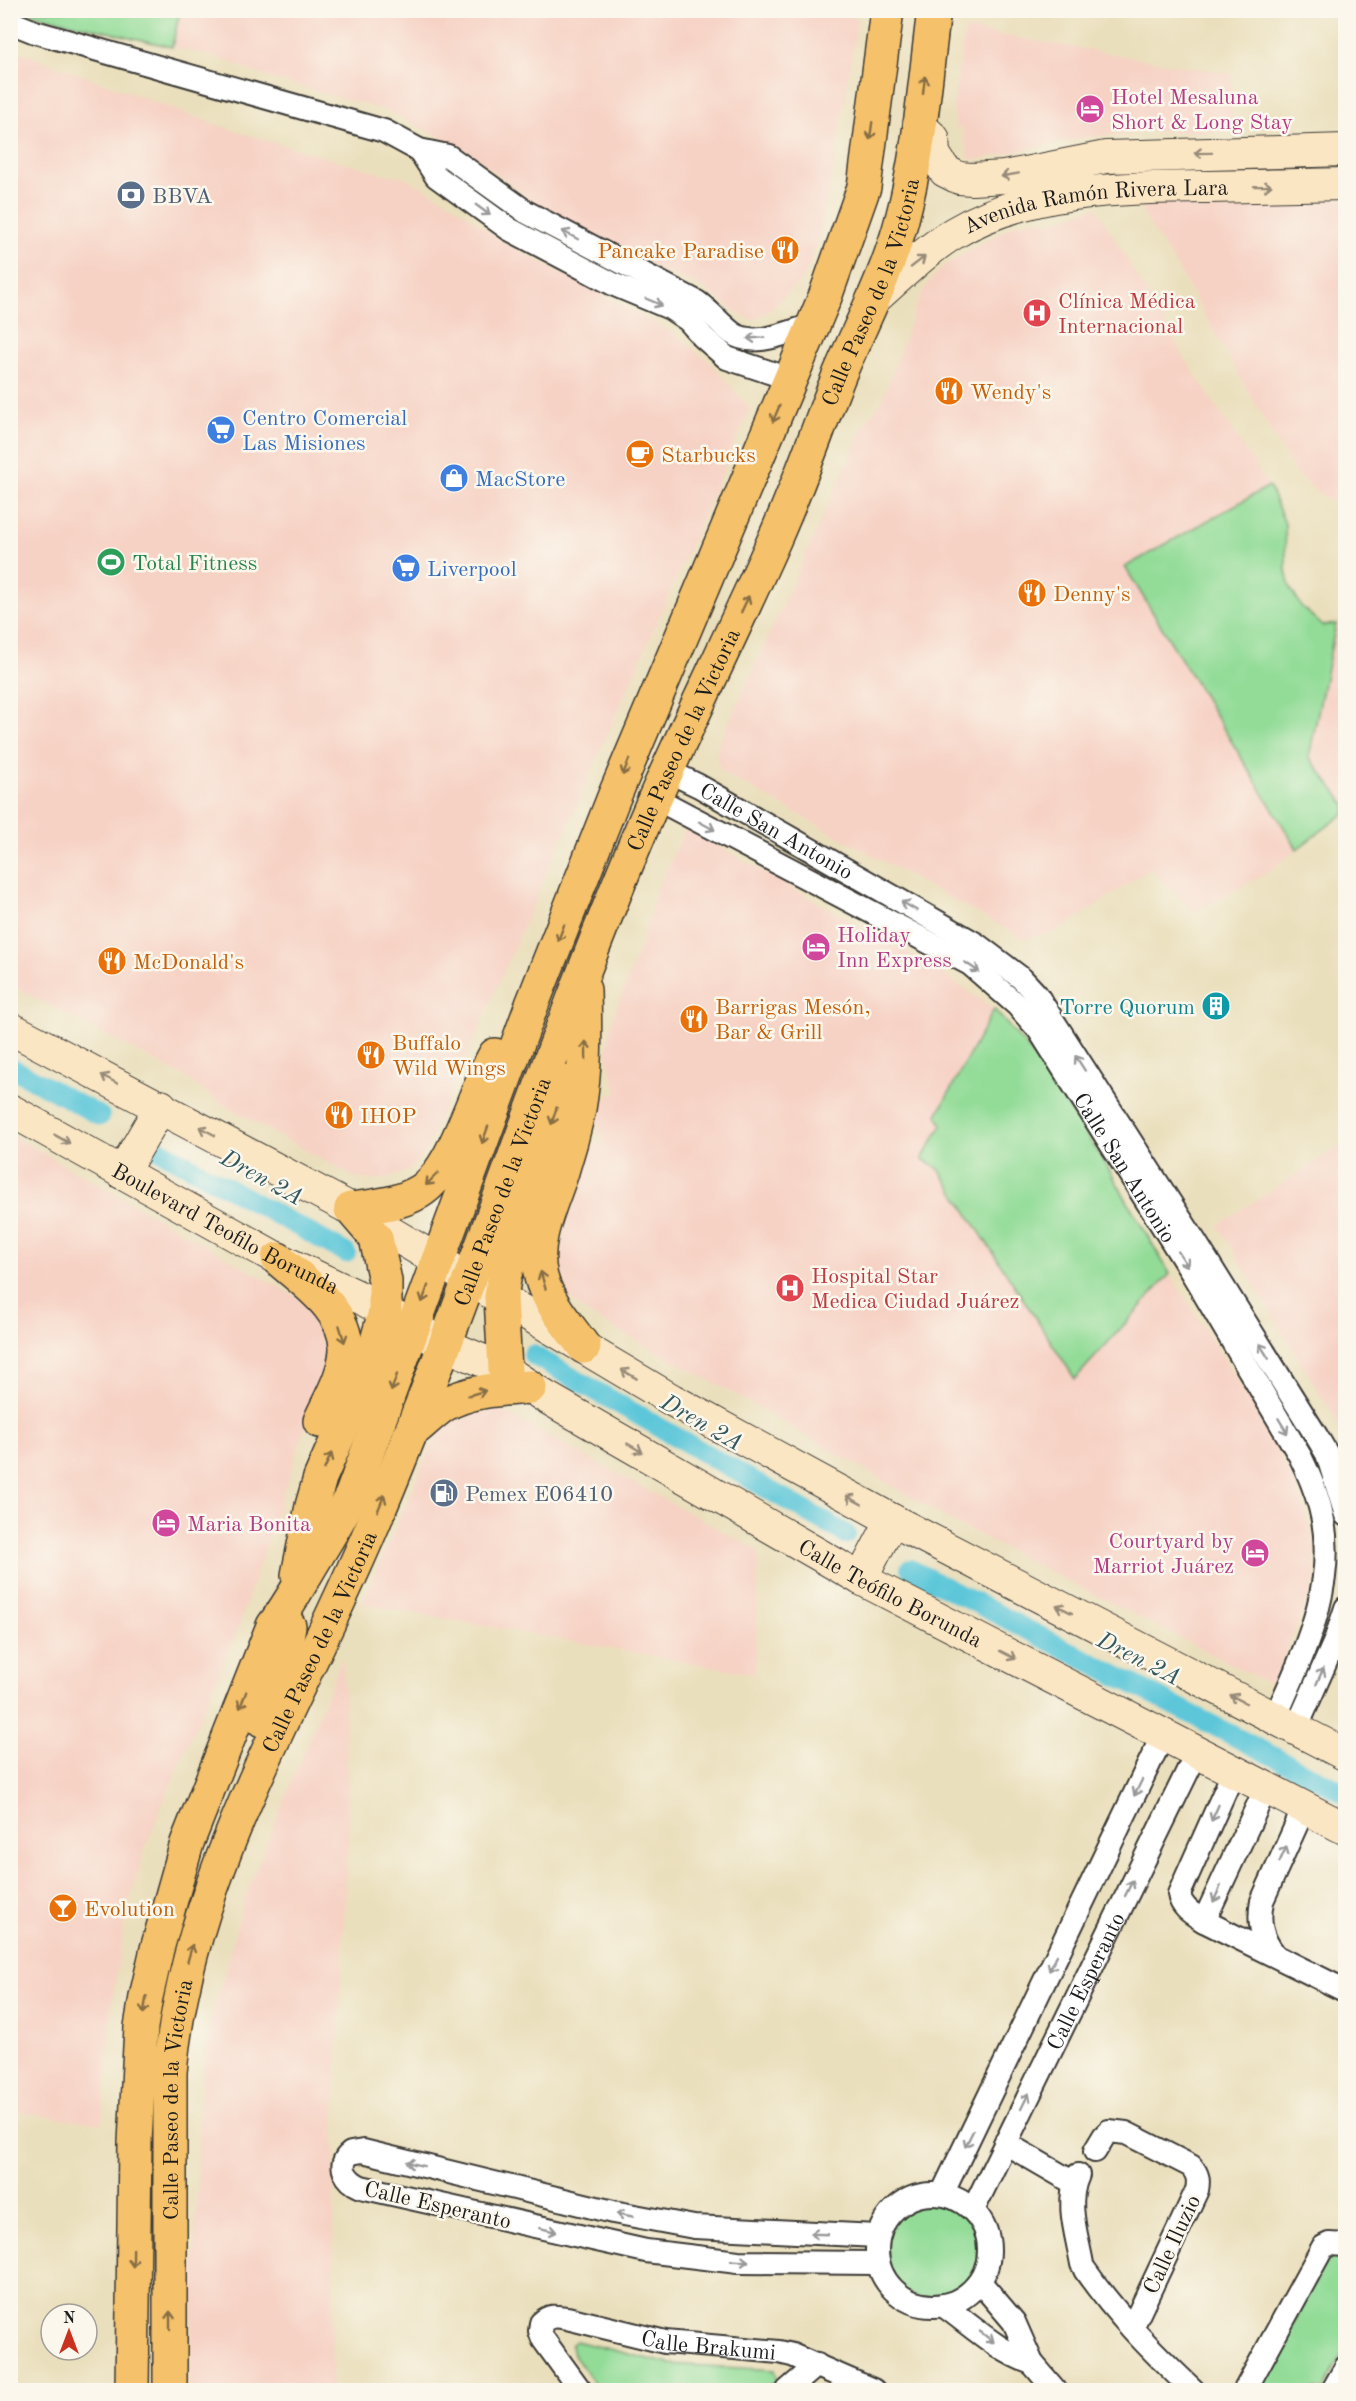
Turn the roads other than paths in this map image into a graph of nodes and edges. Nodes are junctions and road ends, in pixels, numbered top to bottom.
1 (887, 10) edge
2 (934, 10) edge
3 (10, 22) edge
4 (919, 125) junction
5 (419, 150) junction
6 (1346, 150) edge
7 (1106, 157) junction
8 (1346, 184) edge
9 (1112, 190) junction
10 (873, 300) junction
11 (813, 325) junction
12 (790, 379) junction
13 (686, 630) junction
14 (662, 785) junction
15 (614, 797) junction
16 (584, 973) junction
17 (534, 1002) junction
18 (10, 1028) edge
19 (557, 1044) junction
20 (161, 1106) junction
21 (10, 1110) edge
22 (122, 1173) junction
23 (351, 1209) junction
24 (278, 1259) junction
25 (437, 1262) junction
26 (468, 1280) junction
27 (501, 1297) junction
28 (399, 1320) junction
29 (443, 1344) junction
30 (584, 1347) junction
31 (517, 1378) junction
32 (410, 1434) junction
33 (1346, 1515) edge
34 (892, 1520) junction
35 (861, 1579) junction
36 (294, 1599) junction
37 (1346, 1608) edge
38 (273, 1626) junction
39 (1285, 1724) junction
40 (1163, 1735) junction
41 (1197, 1752) junction
42 (1346, 1755) edge
43 (1234, 1771) junction
44 (1266, 1788) junction
45 (1304, 1808) junction
46 (1346, 1829) edge
47 (228, 1840) junction
48 (1204, 1921) junction
49 (1274, 1954) junction
50 (1346, 1991) edge
51 (1005, 2143) junction
52 (1095, 2151) dead end
53 (441, 2170) junction
54 (942, 2194) junction
55 (134, 2199) junction
56 (436, 2203) junction
57 (973, 2211) junction
58 (877, 2236) junction
59 (1346, 2245) edge
60 (877, 2263) junction
61 (170, 2277) junction
62 (980, 2282) junction
63 (944, 2306) junction
64 (1132, 2328) junction
65 (1032, 2363) junction
66 (817, 2366) junction
67 (1346, 2367) edge
68 (132, 2391) edge
69 (170, 2391) edge
70 (580, 2391) edge
71 (788, 2391) edge
72 (873, 2391) edge
73 (1055, 2391) edge
74 (1193, 2391) edge
75 (1245, 2391) edge
76 (1333, 2391) edge

1 -> 11 main road, Calle Paseo de la Victoria
4 -> 2 main road, Calle Paseo de la Victoria
3 - 5 street
7 -> 4 main road, Avenida Ramón Rivera Lara
4 - 10 main road, Calle Paseo de la Victoria
11 -> 5 street
5 -> 12 street
6 -> 7 main road, Avenida Ramón Rivera Lara
7 - 9 main road
9 -> 8 main road, Avenida Ramón Rivera Lara
10 -> 9 main road, Avenida Ramón Rivera Lara
14 -> 10 main road, Calle Paseo de la Victoria
11 - 12 main road, Calle Paseo de la Victoria
12 -> 13 main road, Calle Paseo de la Victoria
13 - 14 main road
13 -> 15 main road, Calle Paseo de la Victoria
14 - 16 main road, Calle Paseo de la Victoria
33 -> 14 street, Calle San Antonio
14 -> 39 street, Calle San Antonio
15 -> 17 main road, Calle Paseo de la Victoria
15 - 19 main road
16 - 19 main road, Calle Paseo de la Victoria
30 -> 16 main road
17 -> 23 main road
17 -> 25 main road, Calle Paseo de la Victoria
20 -> 18 main road
19 - 26 main road, Calle Paseo de la Victoria
19 -> 27 main road
20 - 22 main road
23 -> 20 main road
21 -> 22 main road, Boulevard Teofilo Borunda
22 - 24 main road, Boulevard Teofilo Borunda
23 - 25 main road
23 - 28 main road
24 - 28 main road, Boulevard Teofilo Borunda
24 -> 38 main road
25 - 26 main road
25 -> 28 main road, Calle Paseo de la Victoria
26 - 27 main road
26 - 29 main road, Calle Paseo de la Victoria
27 - 30 main road
27 - 31 main road
28 - 29 main road, Boulevard Teofilo Borunda
28 - 36 main road, Calle Paseo de la Victoria
29 - 31 main road, Calle Teófilo Borunda
29 - 32 main road, Calle Paseo de la Victoria
34 -> 30 main road
32 -> 31 main road
31 -> 35 main road, Calle Teófilo Borunda
47 -> 32 main road, Calle Paseo de la Victoria
34 - 35 main road
39 -> 34 main road
35 -> 40 main road, Calle Teófilo Borunda
36 - 38 main road, Calle Paseo de la Victoria
36 - 47 main road
39 -> 37 street
38 -> 55 main road, Calle Paseo de la Victoria
39 - 42 main road
40 - 41 main road, Calle Teófilo Borunda
40 -> 54 street, Calle Esperanto
41 - 43 main road, Calle Teófilo Borunda
51 -> 41 street, Calle Esperanto
43 - 44 main road, Calle Teófilo Borunda
43 -> 48 street
44 - 45 main road, Calle Teófilo Borunda
44 -> 48 street
45 - 46 main road, Calle Teófilo Borunda
49 -> 45 street
61 -> 47 main road, Calle Paseo de la Victoria
48 - 49 street
49 - 50 street
51 - 57 street, Calle Esperanto
51 - 64 street, Calle Iluzio
52 - 64 street, Calle Iluzio
53 - 56 street
53 -> 56 street, Calle Esperanto
58 -> 53 street, Calle Esperanto
54 - 57 street
54 - 58 street
55 - 61 main road
55 -> 68 main road, Calle Paseo de la Victoria
56 -> 60 street, Calle Esperanto
57 - 62 street
58 - 60 street
59 - 75 street
60 - 63 street
69 -> 61 main road, Calle Paseo de la Victoria
62 - 63 street
62 - 65 street
63 -> 65 street
64 - 74 street, Calle Iluzio
65 - 73 street
66 - 70 street, Calle Brakumi
66 - 71 street
66 - 72 street, Calle Brakumi
67 - 76 street

